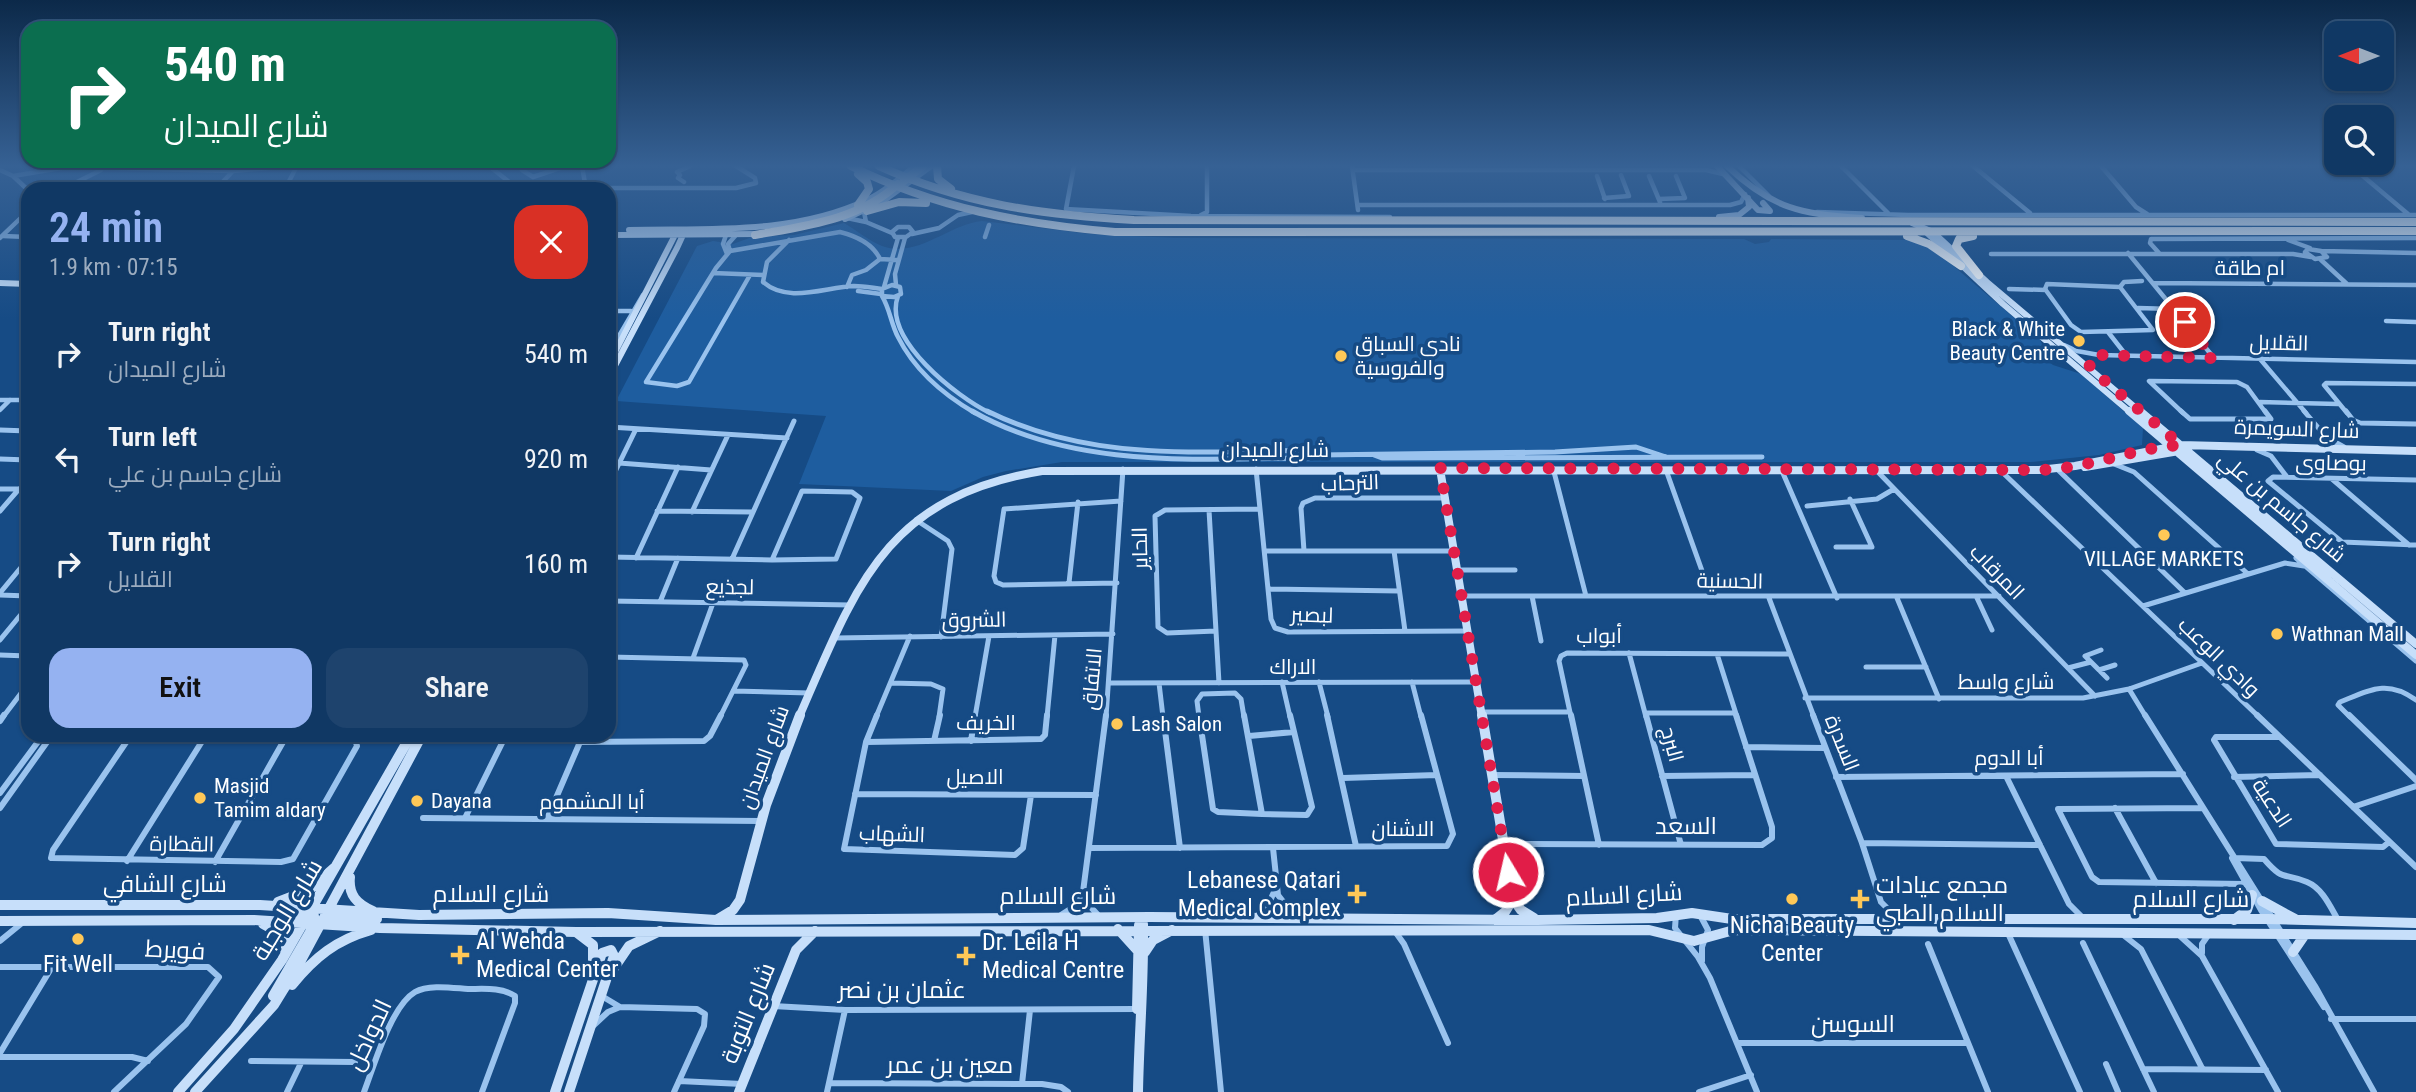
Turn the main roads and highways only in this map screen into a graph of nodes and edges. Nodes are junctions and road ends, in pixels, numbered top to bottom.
1 (836, 217) edge
2 (1000, 217) edge
3 (1037, 217) edge
4 (1090, 217) edge
5 (1331, 217) edge
6 (1980, 217) edge
7 (2380, 217) edge
8 (1891, 218) junction
9 (2414, 218) edge
10 (1219, 219) junction
11 (1149, 220) junction
12 (1951, 221) junction
13 (2122, 222) junction
14 (2300, 222) junction
15 (1728, 231) junction
16 (2218, 231) junction
17 (2371, 231) junction
18 (2416, 231) edge
19 (1851, 232) junction
20 (2029, 232) junction
21 (755, 234) road end
22 (1932, 234) junction
23 (2250, 238) road end
24 (2356, 238) road end
25 (1961, 266) road end
26 (1979, 275) road end

1 - 21 highway
2 - 15 highway
3 - 11 highway
4 - 11 highway
5 - 10 highway
6 - 12 highway
7 - 14 highway
8 - 10 highway
8 - 12 highway
8 - 15 highway
9 - 14 highway
10 - 11 highway
12 - 13 highway
13 - 14 highway
13 - 22 highway
15 - 19 highway
16 - 17 highway
16 - 20 highway
16 - 23 highway
17 - 18 highway
17 - 24 highway
19 - 22 highway
19 - 25 highway
20 - 22 highway
20 - 26 highway

